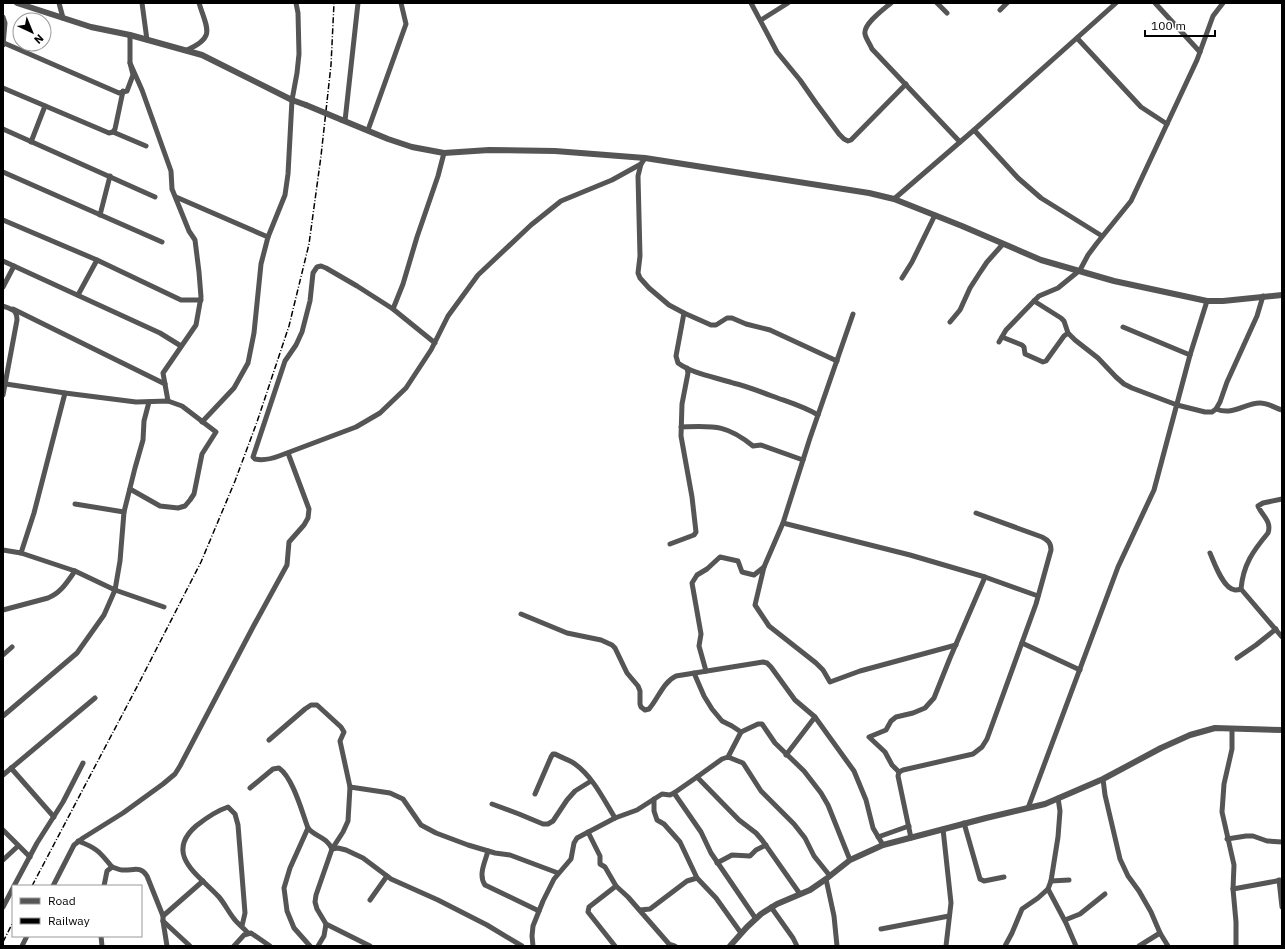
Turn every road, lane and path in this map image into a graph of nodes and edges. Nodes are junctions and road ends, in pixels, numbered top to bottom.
1 (17, 3) edge
2 (59, 3) edge
3 (142, 3) edge
4 (199, 3) edge
5 (296, 3) edge
6 (358, 3) edge
7 (401, 3) edge
8 (751, 3) edge
9 (788, 3) edge
10 (891, 3) edge
11 (936, 3) edge
12 (1008, 3) edge
13 (1116, 3) edge
14 (1155, 3) edge
15 (1223, 3) edge
16 (1000, 10) dead end
17 (946, 14) dead end
18 (3, 17) edge
19 (63, 18) junction
20 (761, 20) junction
21 (130, 36) junction
22 (1077, 38) junction
23 (147, 40) junction
24 (3, 44) edge
25 (187, 50) junction
26 (1200, 52) junction
27 (130, 63) junction
28 (906, 84) junction
29 (3, 88) edge
30 (123, 91) junction
31 (292, 100) junction
32 (45, 106) junction
33 (343, 121) junction
34 (1167, 124) junction
35 (3, 129) edge
36 (368, 130) junction
37 (974, 130) junction
38 (113, 132) junction
39 (31, 142) junction
40 (960, 142) junction
41 (146, 146) dead end
42 (444, 152) junction
43 (645, 158) junction
44 (641, 164) junction
45 (3, 172) edge
46 (110, 176) junction
47 (155, 197) dead end
48 (176, 197) junction
49 (894, 199) junction
50 (100, 215) junction
51 (935, 215) junction
52 (3, 220) edge
53 (1102, 236) junction
54 (268, 237) junction
55 (162, 242) dead end
56 (1003, 244) junction
57 (97, 260) junction
58 (3, 261) edge
59 (14, 266) junction
60 (1080, 270) junction
61 (902, 278) dead end
62 (3, 287) edge
63 (78, 295) junction
64 (1282, 295) edge
65 (1263, 296) junction
66 (201, 300) junction
67 (1034, 301) junction
68 (1207, 301) junction
69 (3, 306) edge
70 (13, 309) junction
71 (393, 309) junction
72 (684, 313) junction
73 (853, 314) dead end
74 (950, 322) dead end
75 (1123, 327) dead end
76 (1068, 333) junction
77 (435, 343) junction
78 (181, 346) junction
79 (1190, 355) junction
80 (837, 360) junction
81 (687, 368) junction
82 (6, 384) junction
83 (165, 384) junction
84 (65, 393) junction
85 (3, 395) edge
86 (168, 401) junction
87 (149, 402) junction
88 (1177, 405) junction
89 (1216, 409) junction
90 (1282, 410) edge
91 (818, 415) junction
92 (202, 422) junction
93 (681, 427) junction
94 (288, 453) junction
95 (803, 460) junction
96 (130, 489) junction
97 (1282, 499) edge
98 (75, 504) dead end
99 (124, 512) junction
100 (976, 513) dead end
101 (784, 523) junction
102 (670, 544) dead end
103 (3, 550) edge
104 (21, 553) junction
105 (1210, 553) dead end
106 (764, 567) junction
107 (76, 571) junction
108 (986, 577) junction
109 (115, 590) junction
110 (1241, 590) junction
111 (1038, 596) junction
112 (164, 607) dead end
113 (3, 610) edge
114 (520, 614) dead end
115 (1276, 629) junction
116 (1282, 637) edge
117 (1022, 643) junction
118 (956, 645) junction
119 (12, 647) dead end
120 (3, 654) edge
121 (1237, 658) dead end
122 (1080, 670) junction
123 (706, 671) junction
124 (694, 673) junction
125 (95, 698) dead end
126 (3, 716) edge
127 (815, 716) junction
128 (1232, 729) junction
129 (1282, 730) edge
130 (741, 732) junction
131 (269, 740) dead end
132 (786, 755) junction
133 (728, 757) junction
134 (83, 763) dead end
135 (11, 768) junction
136 (899, 772) junction
137 (3, 775) edge
138 (698, 777) junction
139 (1103, 778) junction
140 (591, 781) junction
141 (350, 787) junction
142 (250, 788) dead end
143 (674, 793) junction
144 (535, 794) dead end
145 (1058, 798) junction
146 (654, 799) junction
147 (492, 804) dead end
148 (1028, 808) junction
149 (54, 817) junction
150 (615, 818) junction
151 (964, 823) junction
152 (908, 826) junction
153 (308, 828) junction
154 (943, 829) junction
155 (3, 830) edge
156 (588, 832) junction
157 (878, 837) junction
158 (911, 838) junction
159 (1227, 838) junction
160 (78, 841) junction
161 (1282, 842) edge
162 (766, 845) junction
163 (883, 845) junction
164 (18, 846) junction
165 (332, 849) junction
166 (488, 851) junction
167 (30, 857) junction
168 (3, 860) edge
169 (850, 860) junction
170 (717, 863) junction
171 (112, 866) junction
172 (558, 873) junction
173 (387, 876) junction
174 (1004, 877) dead end
175 (697, 878) junction
176 (828, 878) junction
177 (1069, 880) dead end
178 (1280, 880) edge
179 (203, 881) junction
180 (1050, 881) junction
181 (15, 885) edge
182 (54, 885) edge
183 (104, 885) edge
184 (616, 886) junction
185 (1048, 889) junction
186 (1233, 889) junction
187 (12, 891) edge
188 (800, 894) junction
189 (1105, 894) dead end
190 (370, 900) dead end
191 (3, 907) edge
192 (1282, 907) edge
193 (771, 908) junction
194 (640, 910) junction
195 (539, 911) junction
196 (949, 916) junction
197 (163, 919) junction
198 (756, 919) junction
199 (1064, 920) junction
200 (326, 924) junction
201 (242, 926) junction
202 (881, 929) dead end
203 (248, 933) junction
204 (1160, 933) junction
205 (741, 934) junction
206 (26, 937) edge
207 (22, 946) edge
208 (167, 946) edge
209 (190, 946) edge
210 (234, 946) edge
211 (270, 946) edge
212 (310, 946) edge
213 (318, 946) edge
214 (370, 946) edge
215 (522, 946) edge
216 (533, 946) edge
217 (616, 946) edge
218 (675, 946) edge
219 (730, 946) edge
220 (797, 946) edge
221 (837, 946) edge
222 (946, 946) edge
223 (1005, 946) edge
224 (1076, 946) edge
225 (1139, 946) edge
226 (1168, 946) edge
227 (1236, 946) edge

1 - 19 street
2 - 19 street
3 - 23 street
4 - 25 street
5 - 31 street
6 - 33 street
7 - 36 street
8 - 20 street
9 - 20 street
10 - 28 street
11 - 17 street
12 - 16 street
13 - 22 street
14 - 26 street
15 - 26 street
18 - 24 street
19 - 21 street
20 - 28 street
21 - 23 street
21 - 27 street
22 - 34 street
22 - 37 street
23 - 25 street
24 - 30 street
25 - 31 street
26 - 34 street
27 - 30 street
27 - 48 street
28 - 40 street
29 - 32 street
30 - 38 street
31 - 33 street, bridge
31 - 54 street
32 - 38 street
32 - 39 street
33 - 36 street
34 - 53 street
35 - 39 street
36 - 42 street
37 - 40 street
37 - 53 street
38 - 41 street
39 - 46 street
40 - 49 street
42 - 43 street
42 - 71 street
43 - 44 street
43 - 49 street
44 - 72 street
44 - 77 street
45 - 50 street
46 - 47 street
46 - 50 street
48 - 54 street
48 - 66 street
49 - 51 street
50 - 55 street
51 - 56 street
51 - 61 street
52 - 57 street
53 - 60 street
54 - 92 street
56 - 60 street
56 - 74 street
57 - 63 street
57 - 66 street
58 - 59 street
59 - 62 street
59 - 63 street
60 - 67 street
60 - 68 street
63 - 78 street
64 - 65 street
65 - 68 street
65 - 89 street
66 - 78 street
67 - 76 street
67 - 76 street
68 - 79 street
69 - 70 street
70 - 82 street
70 - 83 street
71 - 77 street
71 - 94 street
72 - 80 street
72 - 81 street
73 - 80 street
75 - 79 street
76 - 88 street
77 - 94 street
78 - 83 street
79 - 88 street
80 - 91 street
81 - 91 street
81 - 93 street
82 - 84 street
82 - 85 street
83 - 86 street
84 - 87 street
84 - 104 street
86 - 87 street
86 - 92 street
87 - 96 street
88 - 89 street
88 - 122 street
89 - 90 street
91 - 95 street
92 - 96 street
93 - 95 street
93 - 102 street
94 - 160 street
95 - 101 street
96 - 99 street
97 - 110 street
98 - 99 street
99 - 109 street
100 - 111 street
101 - 106 street
101 - 108 street
103 - 104 street
104 - 107 street
105 - 110 street
106 - 118 street
106 - 123 street
107 - 109 street
107 - 113 street
108 - 111 street
108 - 118 street
109 - 112 street
109 - 126 street
110 - 115 street
111 - 117 street
114 - 124 street
115 - 116 street
115 - 121 street
117 - 122 street
117 - 136 street
118 - 136 street
119 - 120 street
122 - 148 street
123 - 124 street
123 - 127 street
124 - 130 street
125 - 135 street
127 - 132 street
127 - 157 street
128 - 129 street
128 - 139 street
128 - 159 street
130 - 132 street
130 - 133 street
131 - 141 street
132 - 169 street
133 - 138 street
133 - 176 street
134 - 149 street
135 - 137 street
135 - 149 street
136 - 152 street
138 - 143 street
138 - 162 street
139 - 145 street
139 - 204 street
140 - 144 street
140 - 147 street
140 - 150 street
141 - 165 street
141 - 166 street
142 - 153 street
143 - 146 street
143 - 170 street
145 - 148 street
145 - 180 street
146 - 150 street
146 - 175 street
148 - 151 street
149 - 167 street
150 - 156 street
151 - 154 street
151 - 174 street
152 - 157 street
152 - 158 street
153 - 165 street
153 - 212 street
154 - 158 street
154 - 196 street
155 - 164 street
156 - 172 street
156 - 184 street
157 - 163 street
158 - 163 street
159 - 161 street
159 - 186 street
160 - 171 street
160 - 182 street
162 - 170 street
162 - 188 street
163 - 169 street
164 - 167 street
164 - 168 street
165 - 173 street
165 - 200 street
166 - 172 street
166 - 195 street
167 - 181 street
169 - 176 street
170 - 198 street
171 - 183 street
171 - 197 street
172 - 195 street
173 - 190 street
173 - 215 street
175 - 194 street
175 - 205 street
176 - 188 street
176 - 221 street
177 - 180 street
178 - 186 street
178 - 192 street
179 - 197 street
179 - 201 street
179 - 201 street
180 - 185 street
184 - 194 street
184 - 217 street
185 - 199 street
185 - 223 street
186 - 227 street
187 - 191 street
188 - 193 street
189 - 199 street
193 - 198 street
193 - 220 street
194 - 218 street
195 - 216 street
196 - 202 street
196 - 222 street
197 - 208 street
197 - 209 street
198 - 205 street
199 - 224 street
200 - 213 street
200 - 214 street
201 - 203 street
203 - 210 street
203 - 211 street
204 - 225 street
204 - 226 street
205 - 219 street
206 - 207 street

